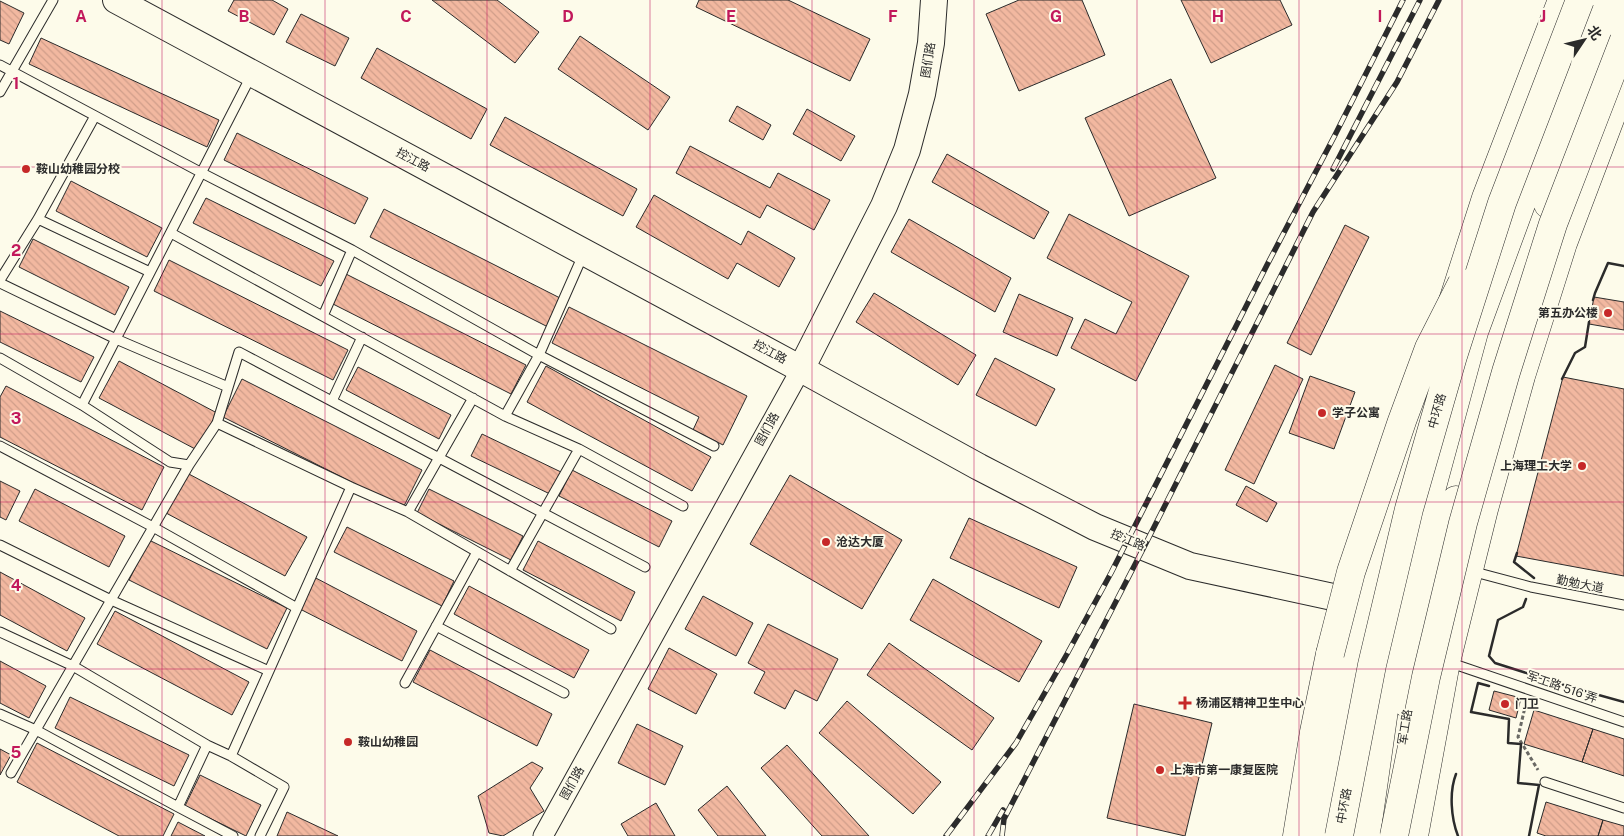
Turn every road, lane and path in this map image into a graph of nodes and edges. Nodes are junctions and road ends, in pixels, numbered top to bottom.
1 (53, 0) edge
2 (116, 0) edge
3 (934, 0) edge
4 (1562, 0) edge
5 (1580, 0) edge
6 (1598, 0) edge
7 (1622, 0) edge
8 (1624, 40) edge
9 (0, 65) edge
10 (12, 72) junction
11 (252, 73) junction
12 (1624, 82) edge
13 (0, 92) edge
14 (95, 116) junction
15 (202, 173) junction
16 (1502, 203) junction
17 (38, 219) junction
18 (170, 233) junction
19 (352, 250) junction
20 (584, 252) junction
21 (150, 272) junction
22 (0, 281) edge
23 (1543, 310) junction
24 (323, 316) junction
25 (362, 338) junction
26 (116, 339) junction
27 (1503, 346) junction
28 (539, 355) junction
29 (0, 358) edge
30 (801, 369) junction
31 (228, 388) junction
32 (473, 398) junction
33 (332, 401) junction
34 (82, 405) junction
35 (505, 416) junction
36 (217, 423) junction
37 (0, 446) edge
38 (714, 446) dead end
39 (579, 449) junction
40 (438, 457) junction
41 (189, 465) junction
42 (351, 487) junction
43 (683, 506) dead end
44 (408, 512) junction
45 (544, 513) junction
46 (153, 527) junction
47 (0, 545) edge
48 (477, 552) junction
49 (645, 567) dead end
50 (1468, 570) junction
51 (510, 571) junction
52 (111, 600) junction
53 (1368, 604) junction
54 (1624, 605) edge
55 (297, 608) junction
56 (1410, 615) junction
57 (1454, 625) junction
58 (436, 626) junction
59 (611, 629) dead end
60 (0, 632) edge
61 (1446, 662) junction
62 (73, 666) junction
63 (269, 670) junction
64 (405, 683) dead end
65 (1530, 690) junction
66 (564, 693) dead end
67 (0, 714) edge
68 (1624, 722) edge
69 (36, 730) junction
70 (207, 745) junction
71 (231, 756) junction
72 (11, 773) dead end
73 (1545, 782) joint
74 (178, 807) junction
75 (1624, 808) edge
76 (232, 836) edge
77 (260, 836) edge
78 (543, 836) edge
79 (1297, 836) edge
80 (1323, 836) edge
81 (1339, 836) edge
82 (1366, 836) edge
83 (1387, 836) edge
84 (1394, 836) edge
85 (1414, 836) edge

1 - 10 lane
2 - 11 main road, 控江路
3 - 30 main road, 图们路
4 - 53 main road
5 - 16 main road, 中环路, bridge
6 - 56 main road
7 - 27 main road
8 - 84 main road, bridge
9 - 10 lane
10 - 13 lane
10 - 14 lane
11 - 15 lane
11 - 20 main road, 控江路
12 - 23 main road
14 - 15 lane
14 - 17 lane
15 - 18 lane
15 - 19 lane
16 - 79 main road, bridge
16 - 81 main road, 中环路, bridge
17 - 21 lane
17 - 22 lane
18 - 21 lane
18 - 24 lane
19 - 24 lane
19 - 28 lane
20 - 28 lane
20 - 30 main road, 控江路
21 - 26 lane
22 - 26 lane
23 - 27 main road
23 - 50 main road
24 - 25 lane
25 - 32 lane
25 - 33 lane
26 - 31 lane
26 - 34 lane
27 - 56 main road
28 - 35 lane
28 - 38 lane
29 - 34 lane
30 - 53 main road, 控江路
30 - 78 street, 图们路
31 - 33 lane
31 - 36 lane
32 - 35 lane
32 - 40 lane
33 - 40 lane
34 - 41 lane
35 - 39 lane
36 - 41 lane
36 - 42 lane
37 - 46 lane
39 - 43 lane
39 - 45 lane
40 - 44 lane
40 - 45 lane
41 - 46 lane
42 - 44 lane
42 - 55 lane
44 - 48 lane
45 - 49 lane
45 - 51 lane
46 - 52 lane
46 - 55 lane
47 - 52 lane
48 - 51 lane
48 - 58 lane
50 - 54 lane, 勤勉大道
50 - 57 main road
51 - 59 lane
52 - 62 lane
52 - 63 lane
53 - 56 main road, 控江路
53 - 80 main road
55 - 63 lane
56 - 57 main road, 控江路
56 - 82 main road
56 - 83 main road, 军工路
57 - 61 main road
58 - 64 lane
58 - 66 lane
60 - 62 lane
61 - 65 lane, 军工路 516 弄
61 - 85 main road
62 - 69 lane
62 - 70 lane
63 - 71 lane
65 - 68 lane, 军工路 516 弄
65 - 73 path
67 - 69 lane
69 - 72 lane
69 - 74 lane
70 - 71 lane
70 - 74 lane
71 - 77 lane
73 - 75 lane
74 - 76 lane

